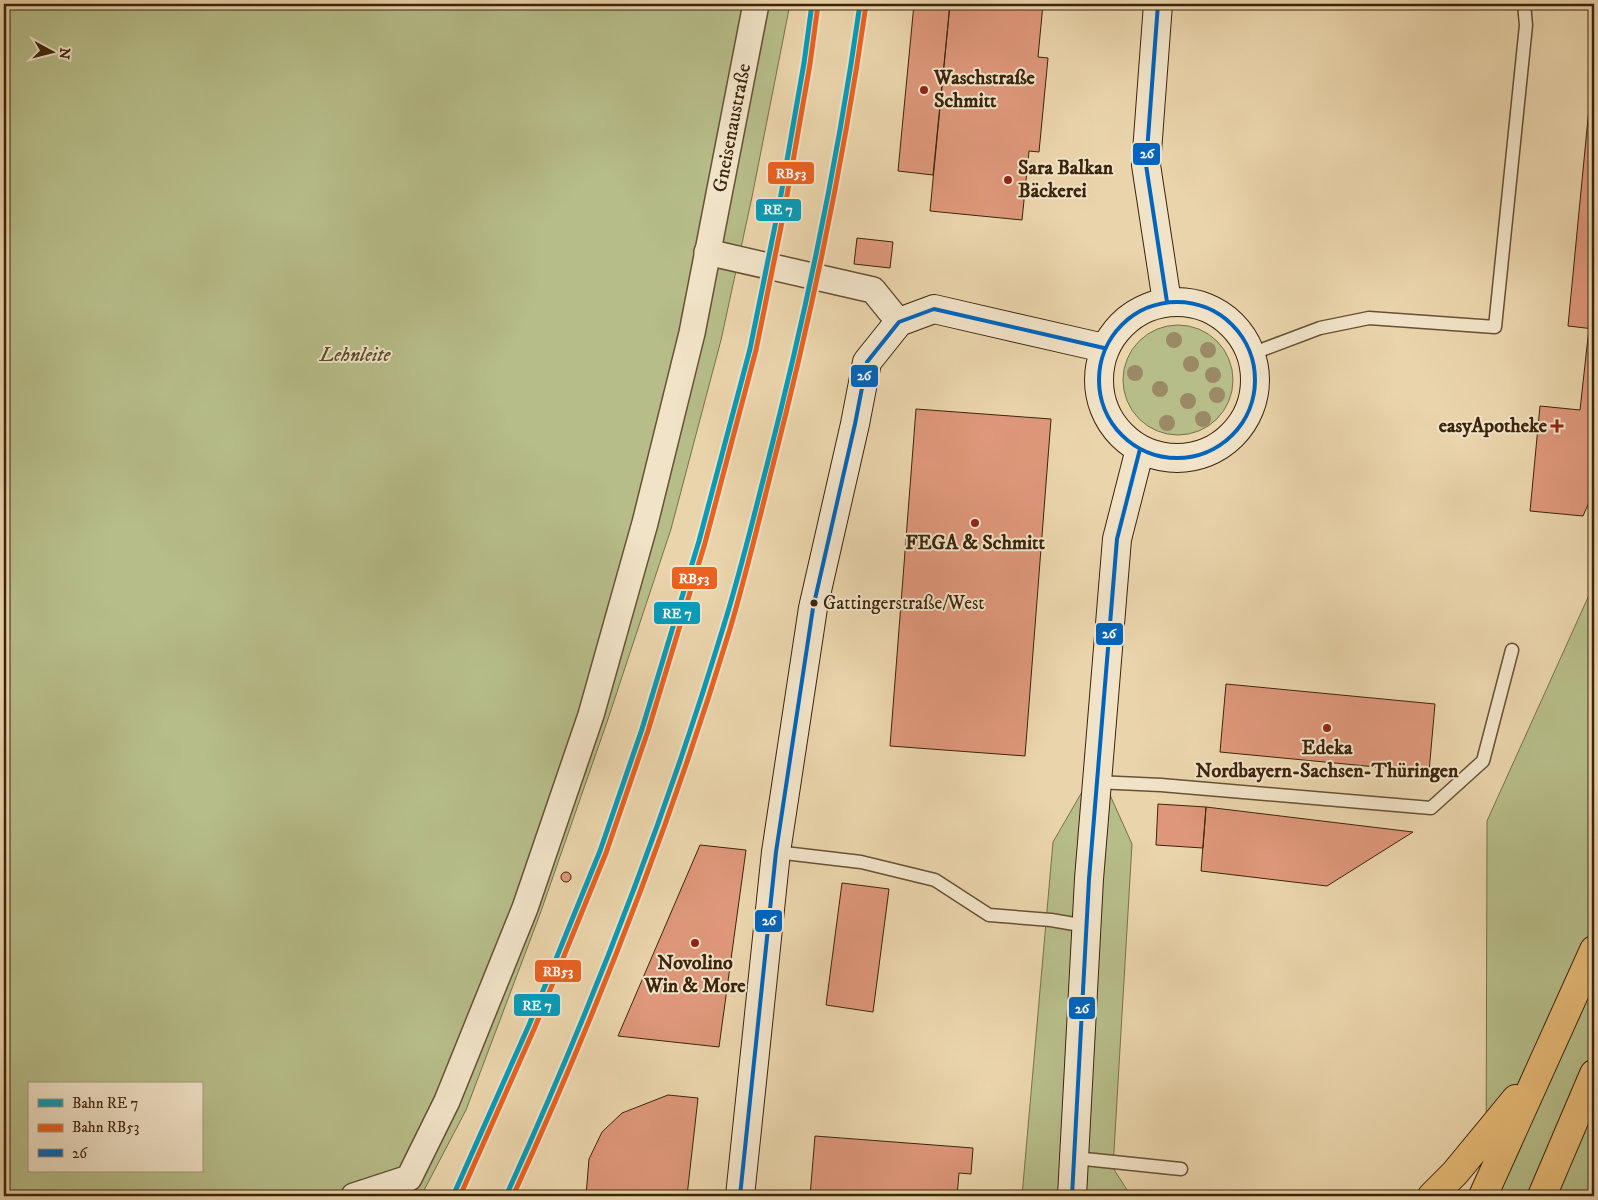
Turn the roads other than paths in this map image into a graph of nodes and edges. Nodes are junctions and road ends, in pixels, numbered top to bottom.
1 (756, 4) edge
2 (1158, 4) edge
3 (1524, 4) edge
4 (707, 252) junction
5 (1167, 302) junction
6 (899, 322) junction
7 (1104, 348) junction
8 (1251, 354) junction
9 (1140, 449) junction
10 (1512, 650) dead end
11 (1096, 782) junction
12 (776, 852) junction
13 (1086, 926) junction
14 (1594, 950) edge
15 (1594, 1074) edge
16 (1536, 1075) junction
17 (1075, 1158) junction
18 (1181, 1169) dead end
19 (404, 1187) edge
20 (354, 1196) edge
21 (740, 1196) edge
22 (1072, 1196) edge
23 (1432, 1196) edge
24 (1483, 1196) edge
25 (1542, 1196) edge

1 - 4 street, Gneisenaustraße
2 - 5 street
3 - 8 lane
4 - 6 street
4 - 19 street, Gneisenaustraße
5 - 7 street
5 - 8 street
6 - 7 street
6 - 12 street
7 - 9 street
8 - 9 street
9 - 11 street
10 - 11 lane
11 - 13 street
12 - 13 lane
12 - 21 street
13 - 17 street
14 - 16 highway
15 - 25 highway
16 - 23 highway
16 - 24 highway
17 - 18 lane
17 - 22 street
19 - 20 street

